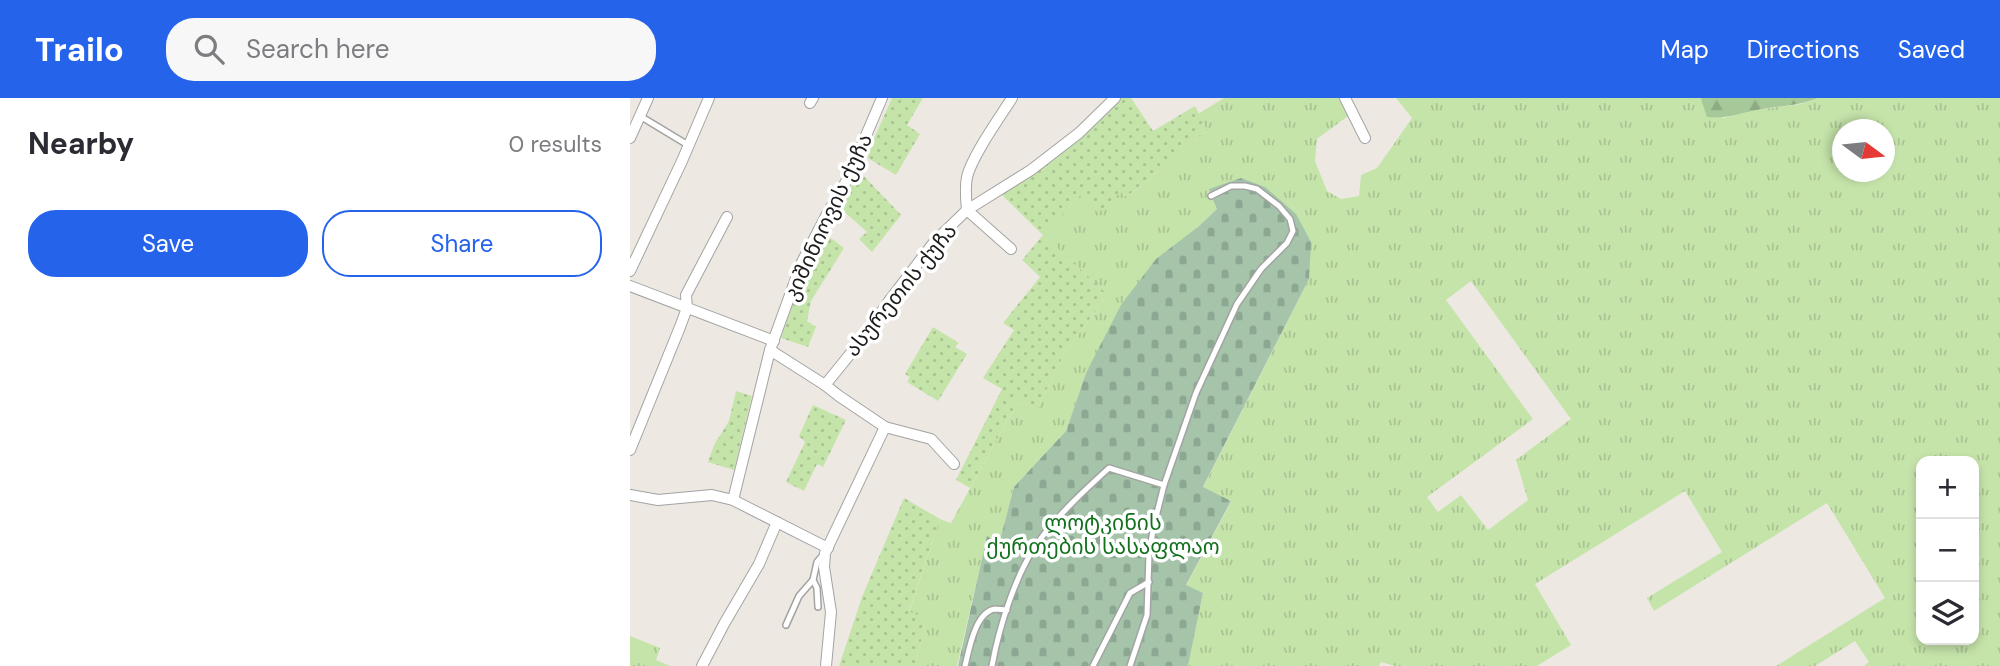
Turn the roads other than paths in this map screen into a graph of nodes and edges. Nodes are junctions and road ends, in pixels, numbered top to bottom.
1 (648, 98) edge
2 (709, 98) edge
3 (882, 98) edge
4 (1013, 98) edge
5 (1115, 98) edge
6 (1345, 98) edge
7 (640, 116) junction
8 (630, 138) edge
9 (1365, 138) dead end
10 (688, 145) junction
11 (1212, 196) dead end
12 (967, 210) junction
13 (727, 217) dead end
14 (1011, 249) dead end
15 (630, 271) edge
16 (630, 286) edge
17 (687, 308) junction
18 (772, 345) junction
19 (825, 384) junction
20 (885, 427) junction
21 (630, 450) edge
22 (954, 464) dead end
23 (1164, 485) junction
24 (630, 495) edge
25 (733, 500) junction
26 (776, 522) junction
27 (827, 551) junction
28 (813, 580) junction
29 (1149, 582) junction
30 (818, 607) dead end
31 (1007, 610) junction
32 (786, 625) dead end
33 (702, 666) edge
34 (826, 666) edge
35 (965, 666) edge
36 (992, 666) edge
37 (1093, 666) edge
38 (1130, 666) edge

1 - 7 street
2 - 10 street
3 - 18 street, კიშინიოვის ქუჩა
4 - 12 street
5 - 12 street, ასურეთის ქუჩა
6 - 9 street
7 - 8 street
7 - 10 lane
10 - 15 street
11 - 23 lane
12 - 14 street
12 - 19 street, ასურეთის ქუჩა
13 - 17 street
16 - 17 street
17 - 18 street
17 - 21 street
18 - 19 street
18 - 25 street, კიშინიოვის ქუჩა
19 - 20 street
20 - 22 street
20 - 27 street
23 - 29 lane
23 - 31 lane
24 - 25 street
25 - 26 street
26 - 27 street
26 - 33 street
27 - 28 lane
27 - 34 street
28 - 30 lane
28 - 32 lane
29 - 37 lane
29 - 38 lane
31 - 35 lane
31 - 36 lane

